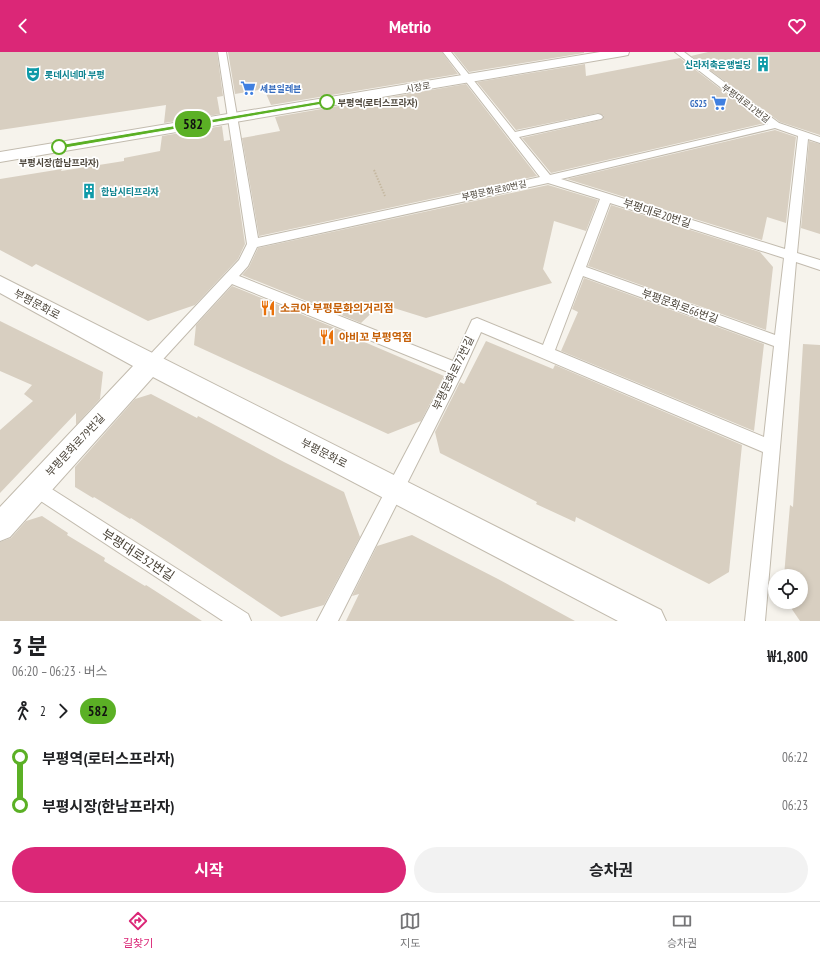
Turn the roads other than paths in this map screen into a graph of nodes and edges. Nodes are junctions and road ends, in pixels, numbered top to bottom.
1 (222, 52) edge
2 (447, 52) edge
3 (623, 52) edge
4 (680, 52) edge
5 (467, 78) junction
6 (598, 117) dead end
7 (232, 118) junction
8 (776, 125) junction
9 (803, 135) junction
10 (512, 136) junction
11 (820, 140) edge
12 (0, 157) edge
13 (548, 179) junction
14 (606, 197) junction
15 (253, 244) junction
16 (790, 255) junction
17 (820, 264) edge
18 (579, 269) junction
19 (230, 278) junction
20 (0, 284) edge
21 (781, 343) junction
22 (548, 353) junction
23 (150, 364) junction
24 (456, 369) junction
25 (771, 448) junction
26 (36, 488) junction
27 (394, 489) junction
28 (0, 527) edge
29 (241, 621) edge
30 (327, 621) edge
31 (650, 621) edge
32 (755, 621) edge

1 - 7 lane
2 - 5 lane
3 - 5 street, 시장로
4 - 8 lane, 부평대로12번길
5 - 7 street, 시장로
5 - 10 lane
6 - 10 lane
7 - 12 street, 시장로
7 - 15 lane
8 - 9 lane, 부평대로12번길
8 - 13 lane, 부평문화로80번길
9 - 11 lane, 부평대로12번길
9 - 16 lane
10 - 13 lane
13 - 14 lane, 부평대로20번길
13 - 15 lane, 부평문화로80번길
14 - 16 lane, 부평대로20번길
14 - 18 lane
15 - 19 lane
16 - 17 lane, 부평대로20번길
16 - 21 lane
18 - 21 lane, 부평문화로66번길
18 - 22 lane
19 - 23 lane
19 - 24 lane
20 - 23 street, 부평문화로
21 - 25 lane
22 - 24 lane, 부평문화로72번길
22 - 25 lane, 부평문화로72번길
23 - 26 street, 부평문화로79번길
23 - 27 street, 부평문화로
24 - 27 lane, 부평문화로72번길
25 - 32 lane
26 - 28 street, 부평문화로79번길
26 - 29 lane, 부평대로32번길
27 - 30 lane, 부평문화로72번길
27 - 31 street, 부평문화로

